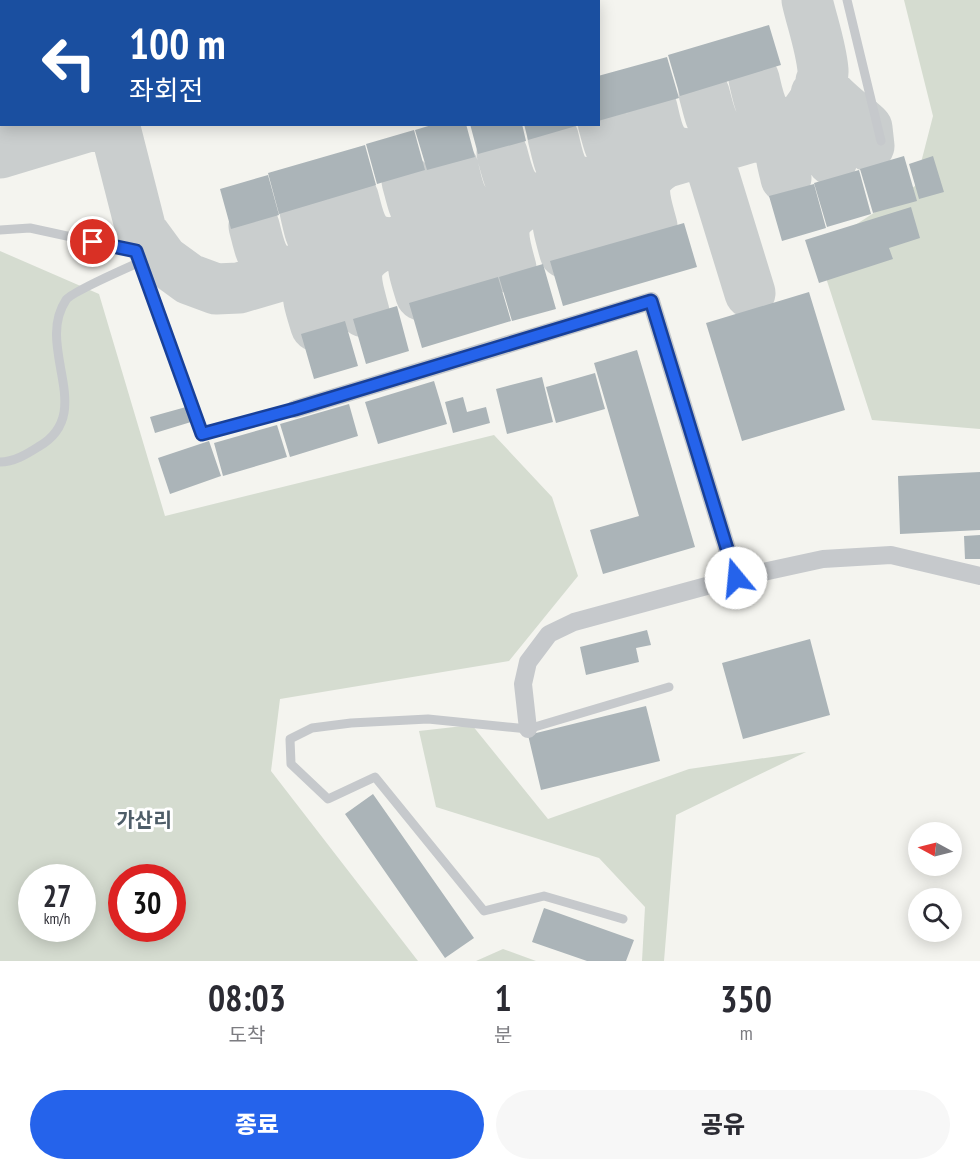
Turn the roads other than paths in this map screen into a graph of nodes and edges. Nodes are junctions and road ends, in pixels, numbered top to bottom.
1 (847, 0) edge
2 (881, 141) dead end
3 (0, 230) edge
4 (140, 262) junction
5 (295, 409) joint
6 (0, 462) edge
7 (980, 576) edge
8 (736, 578) junction
9 (669, 687) dead end
10 (528, 729) junction
11 (623, 919) dead end

1 - 2 lane
3 - 4 lane
4 - 5 lane
4 - 6 lane
5 - 8 street
7 - 8 street
8 - 10 street
9 - 10 lane
10 - 11 lane

